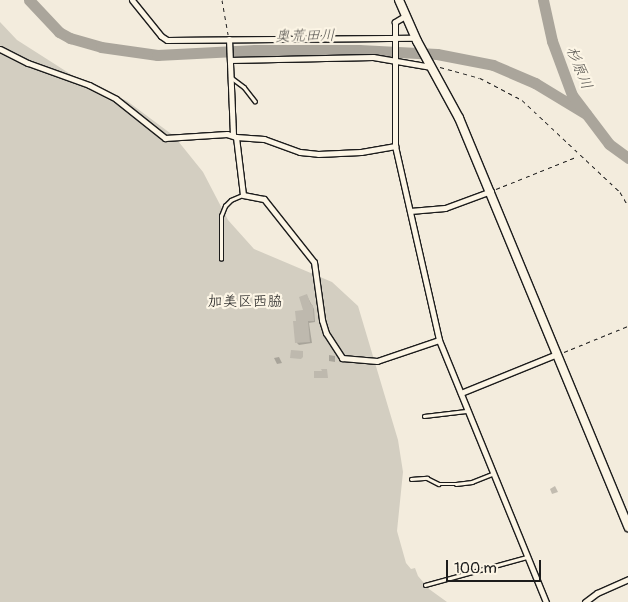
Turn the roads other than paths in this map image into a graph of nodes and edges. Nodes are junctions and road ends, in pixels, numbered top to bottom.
1 (132, 0) edge
2 (399, 0) edge
3 (405, 16) junction
4 (229, 40) junction
5 (417, 40) junction
6 (395, 41) junction
7 (0, 49) edge
8 (394, 58) junction
9 (230, 59) junction
10 (431, 65) junction
11 (231, 77) junction
12 (255, 101) dead end
13 (235, 136) junction
14 (395, 146) junction
15 (491, 191) junction
16 (243, 194) junction
17 (410, 210) junction
18 (220, 259) dead end
19 (439, 340) junction
20 (557, 354) junction
21 (461, 393) junction
22 (468, 410) junction
23 (424, 416) dead end
24 (494, 473) junction
25 (411, 479) dead end
26 (628, 527) edge
27 (527, 558) junction
28 (628, 579) edge
29 (425, 585) dead end
30 (546, 602) edge
31 (585, 602) edge

1 - 4 street
2 - 3 street
3 - 5 street
3 - 6 street
4 - 6 street
4 - 9 street
5 - 6 street
5 - 10 street
6 - 8 street
7 - 13 street
8 - 9 street
8 - 10 street
8 - 14 street
9 - 11 street
10 - 15 street
11 - 12 lane
11 - 13 street
13 - 14 street
13 - 16 street
14 - 17 street
15 - 17 street
15 - 20 street
16 - 18 lane
16 - 19 street
17 - 19 street
19 - 21 street
20 - 21 street
20 - 26 street
21 - 22 street
22 - 23 lane
22 - 24 street
24 - 25 lane
24 - 27 street
27 - 29 lane
27 - 30 street
28 - 31 street

